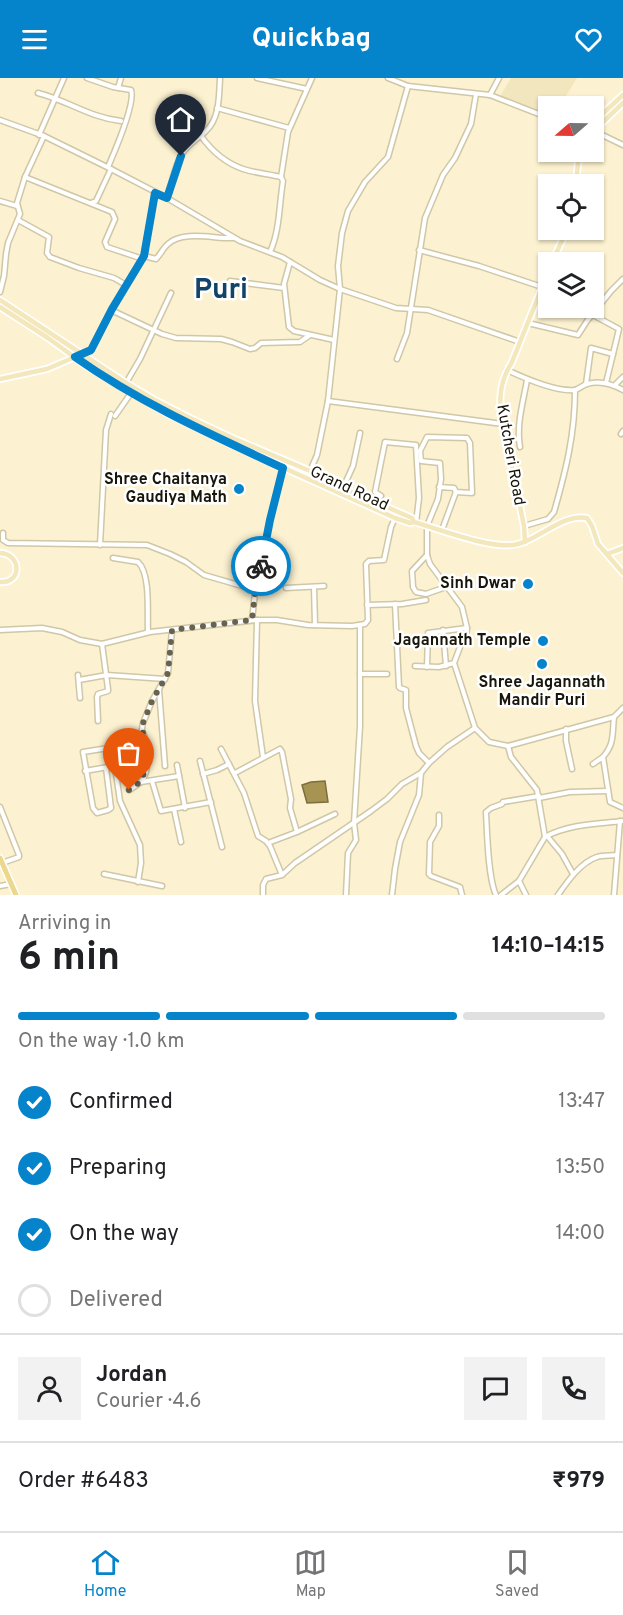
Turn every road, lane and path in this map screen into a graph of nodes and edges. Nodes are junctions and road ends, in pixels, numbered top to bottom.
1 (64, 78) edge
2 (87, 78) edge
3 (121, 78) edge
4 (220, 78) edge
5 (257, 78) edge
6 (312, 78) edge
7 (388, 78) edge
8 (499, 78) edge
9 (398, 80) edge
10 (408, 86) junction
11 (118, 88) junction
12 (307, 89) junction
13 (38, 93) dead end
14 (476, 94) junction
15 (490, 95) junction
16 (623, 95) edge
17 (55, 98) junction
18 (623, 103) edge
19 (217, 108) junction
20 (604, 113) edge
21 (538, 114) edge
22 (0, 120) edge
23 (121, 121) dead end
24 (604, 121) edge
25 (289, 128) junction
26 (604, 133) edge
27 (41, 136) junction
28 (201, 136) junction
29 (623, 145) edge
30 (110, 168) junction
31 (25, 177) junction
32 (281, 177) junction
33 (155, 193) junction
34 (167, 198) junction
35 (0, 201) edge
36 (91, 203) junction
37 (16, 206) junction
38 (18, 220) junction
39 (234, 238) junction
40 (419, 250) junction
41 (269, 253) junction
42 (143, 257) junction
43 (290, 262) junction
44 (230, 281) dead end
45 (622, 281) edge
46 (126, 285) junction
47 (538, 286) edge
48 (284, 288) junction
49 (340, 289) junction
50 (0, 292) edge
51 (171, 293) dead end
52 (538, 296) edge
53 (0, 300) edge
54 (604, 301) edge
55 (0, 307) edge
56 (410, 308) junction
57 (111, 310) junction
58 (590, 318) edge
59 (598, 318) edge
60 (527, 322) junction
61 (152, 331) junction
62 (310, 335) junction
63 (334, 340) junction
64 (520, 342) junction
65 (613, 354) junction
66 (83, 355) junction
67 (75, 357) junction
68 (397, 359) dead end
69 (507, 370) junction
70 (623, 377) edge
71 (0, 379) edge
72 (528, 380) junction
73 (126, 383) junction
74 (606, 383) junction
75 (586, 384) junction
76 (615, 386) junction
77 (575, 390) junction
78 (623, 390) edge
79 (131, 393) junction
80 (328, 401) junction
81 (503, 424) junction
82 (360, 433) dead end
83 (520, 447) dead end
84 (283, 468) junction
85 (310, 471) junction
86 (306, 479) junction
87 (439, 487) junction
88 (344, 488) junction
89 (456, 492) junction
90 (381, 496) dead end
91 (395, 518) junction
92 (415, 522) junction
93 (427, 526) junction
94 (524, 526) junction
95 (442, 530) junction
96 (3, 533) dead end
97 (525, 542) junction
98 (100, 545) junction
99 (623, 548) edge
100 (0, 554) edge
101 (607, 554) junction
102 (427, 555) junction
103 (113, 558) dead end
104 (623, 573) edge
105 (0, 582) edge
106 (324, 586) dead end
107 (314, 587) junction
108 (446, 587) junction
109 (286, 588) dead end
110 (256, 590) junction
111 (426, 600) dead end
112 (395, 604) junction
113 (367, 605) junction
114 (254, 620) junction
115 (360, 625) junction
116 (315, 626) junction
117 (466, 628) junction
118 (0, 630) edge
119 (172, 630) junction
120 (443, 630) junction
121 (148, 632) junction
122 (102, 644) junction
123 (454, 663) junction
124 (416, 666) dead end
125 (446, 666) junction
126 (427, 667) junction
127 (360, 674) junction
128 (107, 675) junction
129 (387, 675) dead end
130 (165, 679) junction
131 (159, 690) junction
132 (80, 698) dead end
133 (623, 708) edge
134 (614, 717) junction
135 (98, 721) dead end
136 (475, 728) junction
137 (566, 729) junction
138 (142, 730) junction
139 (140, 743) junction
140 (508, 746) junction
141 (221, 749) dead end
142 (263, 757) junction
143 (603, 757) junction
144 (200, 761) dead end
145 (429, 763) junction
146 (229, 764) junction
147 (593, 764) dead end
148 (177, 765) dead end
149 (165, 766) dead end
150 (115, 767) junction
151 (106, 768) junction
152 (572, 769) dead end
153 (85, 771) junction
154 (235, 773) junction
155 (421, 773) junction
156 (203, 774) junction
157 (179, 776) junction
158 (152, 781) junction
159 (140, 782) junction
160 (129, 790) dead end
161 (608, 790) junction
162 (539, 797) junction
163 (211, 802) junction
164 (0, 807) edge
165 (185, 808) junction
166 (623, 808) edge
167 (174, 809) junction
168 (335, 814) dead end
169 (440, 815) dead end
170 (622, 821) edge
171 (354, 823) junction
172 (297, 832) junction
173 (546, 836) junction
174 (181, 842) dead end
175 (268, 843) junction
176 (222, 847) dead end
177 (617, 855) junction
178 (1, 861) edge
179 (104, 874) dead end
180 (573, 874) junction
181 (282, 875) junction
182 (519, 881) junction
183 (138, 882) junction
184 (12, 884) junction
185 (0, 886) edge
186 (162, 886) dead end
187 (16, 895) edge
188 (263, 895) edge
189 (346, 895) edge
190 (392, 895) edge
191 (462, 895) edge
192 (498, 895) edge
193 (526, 895) edge
194 (558, 895) edge
195 (614, 895) edge

1 - 17 street
2 - 11 street
3 - 11 street
4 - 19 street
5 - 12 street
6 - 12 street
7 - 9 street
8 - 15 street
9 - 10 street
10 - 14 street
10 - 49 street
11 - 30 street
12 - 25 street
13 - 17 street
14 - 15 street
14 - 40 street
15 - 21 street
16 - 20 main road
17 - 23 street
17 - 27 street
18 - 24 main road
19 - 25 street
19 - 28 street
22 - 27 street
25 - 32 street
26 - 29 street
27 - 30 street
27 - 31 street
28 - 32 street
28 - 34 street
30 - 33 street
30 - 36 street
31 - 36 street
31 - 37 street
32 - 41 street
33 - 34 street
33 - 42 street
34 - 39 street
35 - 37 street
36 - 42 street
37 - 38 street
38 - 46 street
38 - 50 street
39 - 41 street
39 - 42 street
40 - 47 street
40 - 56 street
41 - 43 street
42 - 46 street
43 - 48 street
43 - 49 street
44 - 48 street
45 - 54 street
46 - 57 street
48 - 62 street
49 - 56 street
49 - 63 street
51 - 61 street
52 - 60 main road, Kutcheri Road
53 - 66 main road, Grand Road
55 - 67 main road, Grand Road
56 - 64 street
56 - 68 street
57 - 61 street
57 - 66 street
58 - 60 street
59 - 65 street
60 - 64 main road, Kutcheri Road
61 - 62 street
61 - 73 street
62 - 63 street
63 - 80 street
64 - 69 main road, Kutcheri Road
65 - 74 street
65 - 75 street
66 - 67 main road
66 - 73 main road, Grand Road
67 - 71 main road
67 - 79 main road, Grand Road
69 - 72 street
69 - 81 main road, Kutcheri Road
70 - 76 street
72 - 77 street
72 - 83 street
73 - 85 main road, Grand Road
74 - 75 street
74 - 76 street
75 - 77 street
76 - 78 street
77 - 94 street
79 - 84 main road, Grand Road
79 - 98 street
80 - 81 street
80 - 85 street
81 - 94 main road, Kutcheri Road
82 - 88 street
84 - 86 main road, Grand Road
84 - 110 street
85 - 86 main road
85 - 88 main road, Grand Road
86 - 91 main road, Grand Road
87 - 89 street
87 - 89 street
87 - 93 street
88 - 92 main road, Grand Road
89 - 95 street
90 - 92 street
91 - 92 main road, Grand Road
91 - 113 street
92 - 93 main road, Grand Road
93 - 95 main road, Grand Road
93 - 102 street
94 - 97 main road, Kutcheri Road
95 - 97 main road, Grand Road
96 - 98 street
97 - 101 main road
98 - 110 street
99 - 101 main road
100 - 105 main road
101 - 104 main road
102 - 108 street
102 - 108 street
103 - 121 street
106 - 107 street
107 - 109 street
107 - 116 street
108 - 117 street
110 - 114 street
111 - 112 street
112 - 113 street
112 - 145 street
113 - 115 street
114 - 116 street
114 - 119 street
114 - 142 street
115 - 116 street
115 - 127 street
117 - 120 street
117 - 123 street
118 - 122 street
119 - 121 street
119 - 130 street
120 - 125 street
120 - 126 street
121 - 122 street
122 - 128 street
123 - 125 street
123 - 136 street
124 - 126 street
125 - 126 street
127 - 129 street
127 - 171 street
128 - 130 street
128 - 132 street
128 - 135 street
130 - 131 street
131 - 138 street
131 - 149 street
133 - 134 street
134 - 137 street
134 - 143 street
136 - 140 street
136 - 145 street
137 - 140 street
137 - 152 street
138 - 139 street
138 - 159 street
139 - 150 street
139 - 153 street
140 - 162 street
141 - 146 street
142 - 154 street
142 - 172 street
143 - 147 street
143 - 161 street
144 - 156 street
145 - 155 street
146 - 154 street
146 - 156 street
148 - 157 street
150 - 151 street
150 - 183 street
151 - 153 street
151 - 153 street
154 - 175 street
155 - 171 street
155 - 190 street
156 - 163 street
157 - 158 street
157 - 165 street
158 - 159 street
158 - 167 street
159 - 160 street
161 - 162 street
161 - 166 street
162 - 173 street
162 - 192 street
163 - 165 street
163 - 176 street
164 - 178 street
165 - 167 street
167 - 174 street
168 - 172 street
169 - 191 street
170 - 173 street
170 - 177 street
171 - 181 street
171 - 189 street
172 - 175 street
173 - 180 street
173 - 182 street
175 - 181 street
177 - 180 street
177 - 195 street
178 - 184 highway
179 - 183 street
180 - 194 street
181 - 188 street
182 - 192 street
182 - 193 street
183 - 186 street
184 - 185 street
184 - 187 highway

